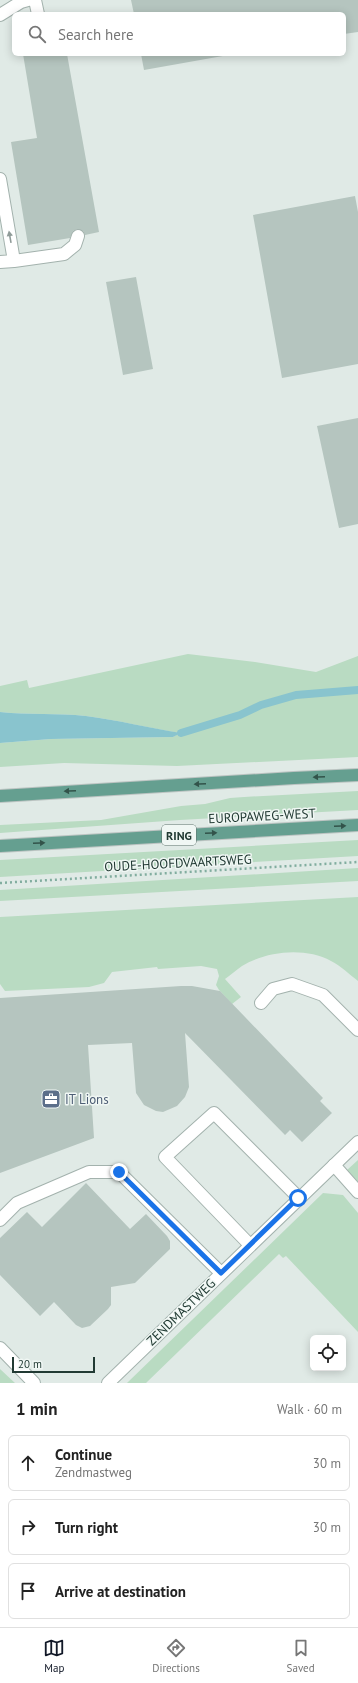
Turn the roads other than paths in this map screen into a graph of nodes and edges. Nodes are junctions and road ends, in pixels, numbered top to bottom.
1 (28, 0) edge
2 (35, 0) edge
3 (38, 12) edge
4 (0, 15) edge
5 (0, 179) edge
6 (78, 236) dead end
7 (14, 261) junction
8 (0, 262) edge
9 (358, 776) edge
10 (0, 796) edge
11 (358, 825) edge
12 (0, 846) edge
13 (261, 1003) dead end
14 (358, 1030) edge
15 (358, 1142) edge
16 (334, 1165) junction
17 (358, 1192) edge
18 (298, 1198) junction
19 (0, 1220) edge
20 (250, 1245) junction
21 (221, 1273) junction
22 (0, 1348) edge
23 (34, 1383) edge
24 (108, 1383) edge

1 - 4 street
2 - 3 street
7 -> 5 street
6 - 7 street
7 - 8 street
9 -> 10 main road
12 -> 11 main road, EUROPAWEG-WEST / RING
13 - 14 street
15 - 16 street, ZENDMASTWEG
16 - 17 street
16 - 18 street, ZENDMASTWEG
18 - 20 street, ZENDMASTWEG
18 - 20 street
19 - 21 street
20 - 21 street, ZENDMASTWEG
21 - 24 street, ZENDMASTWEG
22 - 23 street

